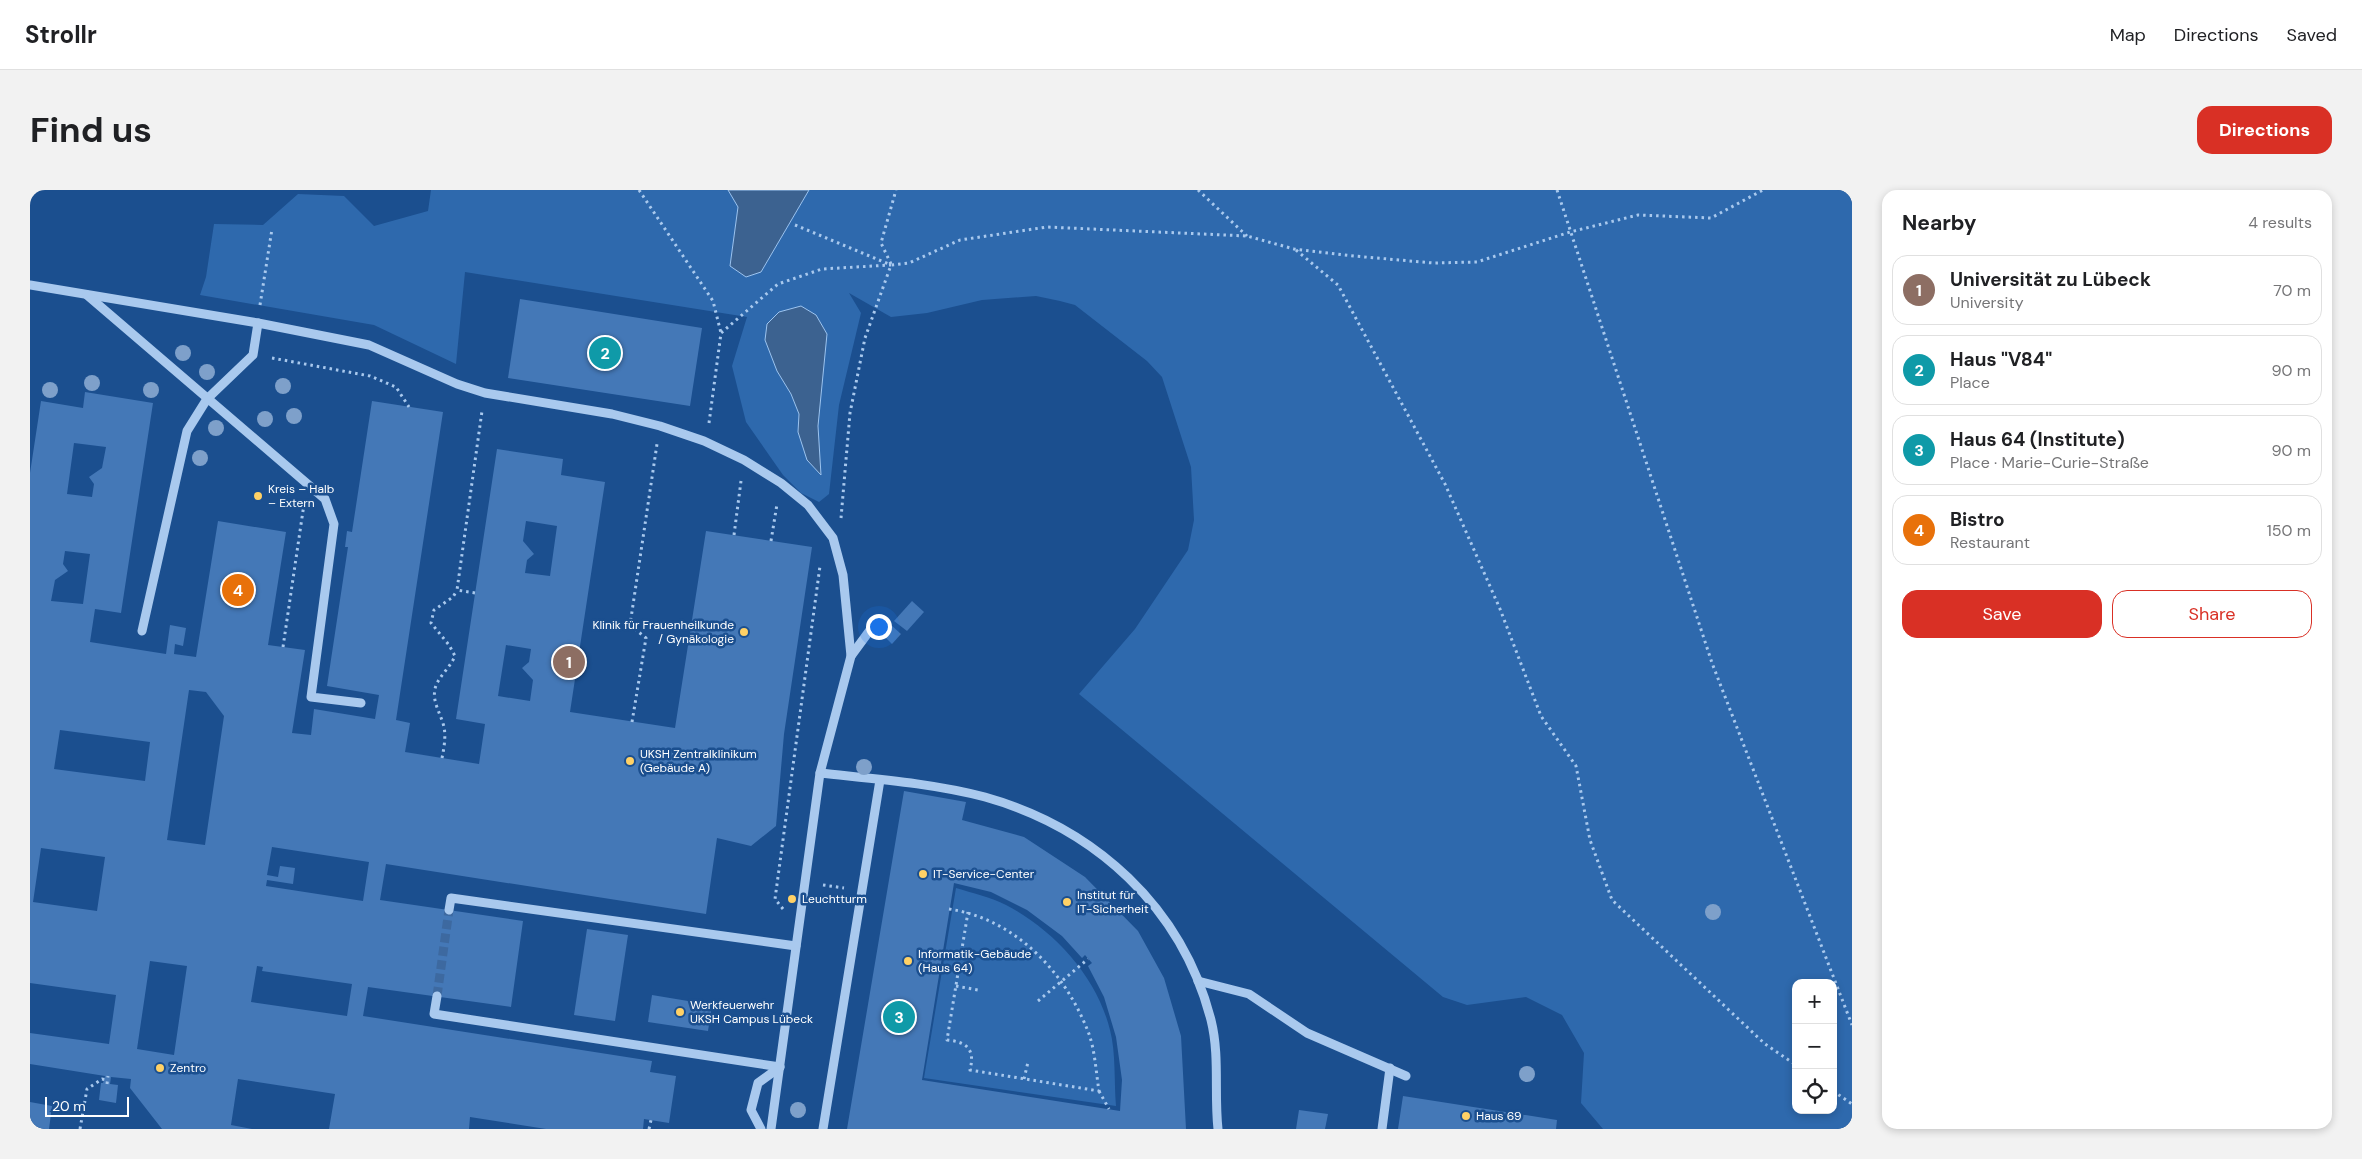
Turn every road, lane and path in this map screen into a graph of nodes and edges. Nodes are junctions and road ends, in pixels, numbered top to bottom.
1 (639, 190) edge
2 (896, 190) edge
3 (1198, 190) edge
4 (1557, 190) edge
5 (1762, 190) edge
6 (795, 225) dead end
7 (272, 229) dead end
8 (1570, 232) junction
9 (1247, 236) junction
10 (1294, 249) junction
11 (891, 265) junction
12 (30, 285) edge
13 (87, 295) junction
14 (258, 323) junction
15 (721, 333) junction
16 (253, 356) junction
17 (485, 394) junction
18 (207, 399) junction
19 (409, 406) dead end
20 (660, 426) junction
21 (704, 441) junction
22 (744, 460) junction
23 (304, 479) junction
24 (781, 483) junction
25 (842, 523) dead end
26 (734, 535) dead end
27 (771, 541) dead end
28 (820, 564) dead end
29 (457, 590) junction
30 (475, 593) dead end
31 (873, 626) dead end
32 (142, 630) dead end
33 (283, 647) dead end
34 (851, 656) junction
35 (361, 703) dead end
36 (632, 722) dead end
37 (442, 758) dead end
38 (820, 773) junction
39 (880, 780) junction
40 (775, 899) dead end
41 (950, 909) dead end
42 (449, 910) dead end
43 (968, 912) junction
44 (796, 946) junction
45 (1088, 959) dead end
46 (1062, 981) junction
47 (1198, 981) junction
48 (956, 986) junction
49 (978, 990) dead end
50 (437, 996) tunnel mouth
51 (1038, 1001) dead end
52 (1852, 1025) edge
53 (1028, 1062) dead end
54 (1792, 1062) edge
55 (780, 1067) junction
56 (1390, 1068) junction
57 (1406, 1076) dead end
58 (1024, 1079) junction
59 (107, 1080) dead end
60 (1099, 1091) junction
61 (1837, 1094) edge
62 (1852, 1104) edge
63 (1110, 1109) dead end
64 (650, 1120) dead end
65 (80, 1129) edge
66 (649, 1129) edge
67 (762, 1129) edge
68 (771, 1129) edge
69 (823, 1129) edge
70 (1218, 1129) edge
71 (1382, 1129) edge

1 - 15 path
2 - 11 path
3 - 9 path
4 - 8 path
5 - 8 path
6 - 11 path
7 - 14 path
8 - 10 path
8 - 52 path
9 - 10 path
9 - 11 path
10 - 54 path
11 - 15 path
11 - 25 path
12 - 13 street
13 - 14 street
13 - 18 street
14 - 16 street
14 - 17 street
15 - 21 path
16 - 18 street
16 - 19 path
17 - 20 street
17 - 29 path
18 - 23 street
18 - 32 street
20 - 21 street
20 - 36 path
21 - 22 street
22 - 24 street
22 - 26 path
23 - 33 path
23 - 35 street
24 - 27 path
24 - 34 street
28 - 40 path
29 - 30 path
29 - 37 path
31 - 34 street
34 - 38 street
38 - 39 street
38 - 44 street
39 - 47 street
39 - 69 street
41 - 43 path
42 - 44 street
43 - 46 path
43 - 48 path
44 - 55 street
45 - 46 path
46 - 51 path
46 - 60 path
47 - 56 street
47 - 70 street
48 - 49 path
48 - 58 path
50 - 55 street
53 - 58 path
55 - 67 street
55 - 68 street
56 - 57 street
56 - 71 street
58 - 60 path
59 - 65 path
60 - 63 path
61 - 62 path
64 - 66 path

